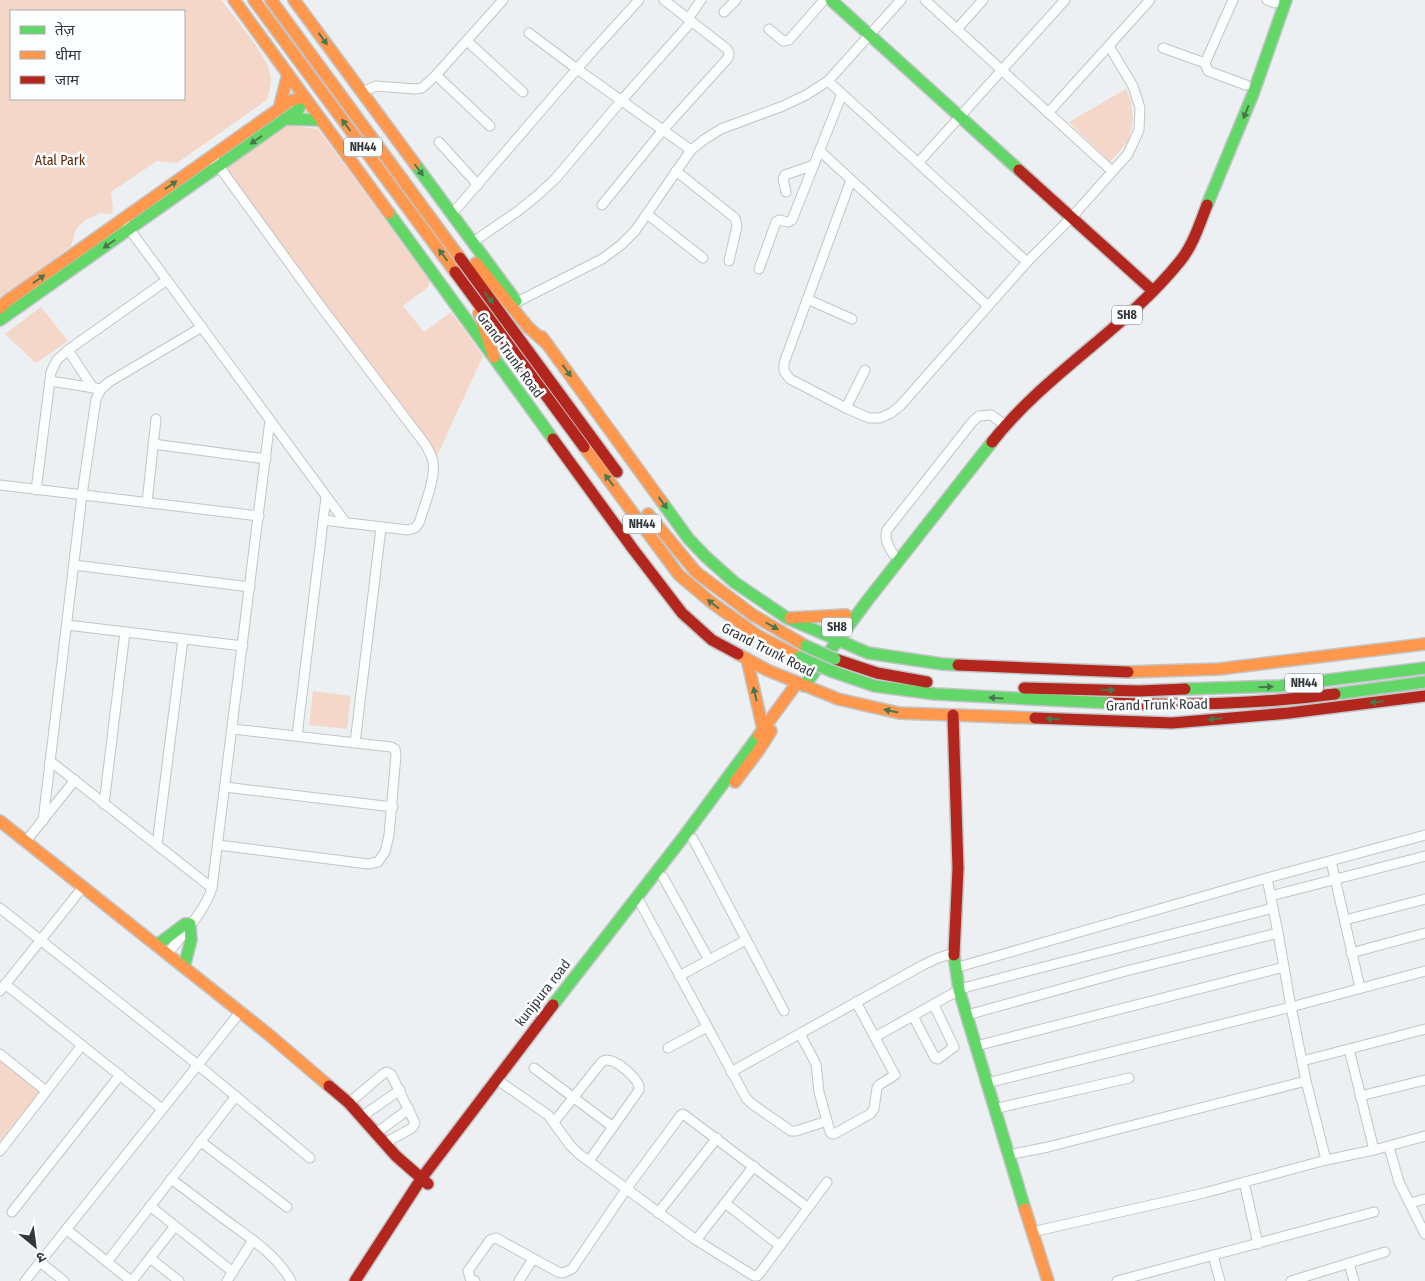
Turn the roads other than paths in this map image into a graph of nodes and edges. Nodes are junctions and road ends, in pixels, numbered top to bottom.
1 (235, 0) edge
2 (254, 0) edge
3 (271, 0) edge
4 (294, 0) edge
5 (503, 0) edge
6 (640, 0) edge
7 (664, 0) edge
8 (701, 0) edge
9 (736, 0) edge
10 (824, 0) edge
11 (831, 0) edge
12 (901, 0) edge
13 (925, 0) edge
14 (983, 0) edge
15 (1066, 0) edge
16 (1233, 0) edge
17 (1146, 1) edge
18 (1276, 1) edge
19 (724, 12) dead end
20 (689, 21) junction
21 (769, 29) dead end
22 (957, 30) junction
23 (529, 33) dead end
24 (869, 34) junction
25 (466, 41) junction
26 (1109, 46) junction
27 (1163, 48) dead end
28 (1205, 63) junction
29 (577, 70) junction
30 (1002, 70) junction
31 (288, 74) junction
32 (436, 75) junction
33 (828, 81) junction
34 (1248, 90) junction
35 (362, 92) junction
36 (522, 92) dead end
37 (842, 94) junction
38 (304, 97) junction
39 (621, 101) junction
40 (1048, 113) junction
41 (282, 114) junction
42 (960, 117) junction
43 (321, 120) junction
44 (490, 126) dead end
45 (663, 130) junction
46 (439, 142) dead end
47 (691, 150) junction
48 (820, 151) junction
49 (215, 161) junction
50 (918, 163) junction
51 (814, 165) junction
52 (676, 171) junction
53 (1112, 172) junction
54 (851, 180) junction
55 (478, 185) junction
56 (786, 192) dead end
57 (602, 204) dead end
58 (452, 214) junction
59 (647, 214) junction
60 (1071, 218) junction
61 (126, 224) junction
62 (473, 242) junction
63 (450, 244) junction
64 (702, 258) dead end
65 (730, 261) dead end
66 (1028, 262) junction
67 (759, 268) dead end
68 (167, 280) junction
69 (1150, 288) junction
70 (472, 294) junction
71 (807, 299) junction
72 (517, 302) junction
73 (988, 306) junction
74 (0, 308) edge
75 (852, 319) dead end
76 (0, 320) edge
77 (202, 327) junction
78 (547, 344) junction
79 (68, 350) junction
80 (494, 357) junction
81 (865, 370) dead end
82 (50, 381) junction
83 (97, 388) junction
84 (846, 408) junction
85 (156, 419) dead end
86 (270, 420) junction
87 (1001, 422) junction
88 (153, 444) junction
89 (266, 459) junction
90 (623, 480) dead end
91 (0, 485) edge
92 (36, 490) junction
93 (82, 495) junction
94 (326, 497) junction
95 (147, 503) junction
96 (640, 503) dead end
97 (258, 516) junction
98 (323, 520) junction
99 (346, 523) junction
100 (382, 528) junction
101 (893, 554) junction
102 (74, 565) junction
103 (250, 587) junction
104 (846, 615) junction
105 (787, 618) junction
106 (66, 626) junction
107 (125, 632) junction
108 (182, 639) junction
109 (834, 639) junction
110 (1425, 644) edge
111 (243, 646) junction
112 (747, 659) junction
113 (1425, 668) edge
114 (1425, 682) edge
115 (800, 685) junction
116 (1425, 696) edge
117 (1287, 700) junction
118 (1288, 713) junction
119 (953, 715) junction
120 (232, 729) junction
121 (766, 731) junction
122 (298, 736) junction
123 (356, 743) junction
124 (50, 761) junction
125 (74, 780) junction
126 (225, 787) junction
127 (104, 804) junction
128 (393, 807) junction
129 (705, 815) junction
130 (0, 821) edge
131 (43, 821) junction
132 (1425, 835) edge
133 (693, 839) junction
134 (26, 841) junction
135 (157, 845) junction
136 (218, 845) junction
137 (1425, 856) edge
138 (1331, 861) junction
139 (663, 877) junction
140 (1266, 878) junction
141 (1336, 880) junction
142 (83, 887) junction
143 (212, 888) junction
144 (1271, 896) junction
145 (1425, 899) edge
146 (639, 901) junction
147 (0, 908) edge
148 (1273, 908) junction
149 (1345, 920) junction
150 (190, 924) junction
151 (1278, 933) junction
152 (1425, 933) edge
153 (41, 940) junction
154 (746, 940) junction
155 (157, 945) junction
156 (168, 953) junction
157 (1351, 953) junction
158 (954, 954) junction
159 (709, 960) junction
160 (184, 967) junction
161 (1284, 967) junction
162 (955, 968) junction
163 (1425, 971) edge
164 (679, 976) junction
165 (3, 988) edge
166 (1360, 988) junction
167 (959, 990) junction
168 (856, 1002) junction
169 (934, 1005) junction
170 (1290, 1007) junction
171 (241, 1011) junction
172 (784, 1011) dead end
173 (967, 1015) junction
174 (913, 1016) junction
175 (707, 1028) junction
176 (1425, 1028) edge
177 (800, 1034) junction
178 (875, 1037) junction
179 (82, 1045) junction
180 (976, 1046) junction
181 (668, 1048) dead end
182 (1349, 1049) junction
183 (0, 1054) edge
184 (1302, 1061) junction
185 (198, 1064) junction
186 (534, 1068) dead end
187 (731, 1072) junction
188 (120, 1075) junction
189 (1129, 1078) dead end
190 (1425, 1080) edge
191 (1306, 1081) junction
192 (499, 1082) junction
193 (987, 1082) junction
194 (400, 1090) junction
195 (46, 1091) junction
196 (236, 1096) junction
197 (1360, 1096) junction
198 (574, 1097) junction
199 (349, 1103) junction
200 (994, 1108) junction
201 (162, 1109) junction
202 (409, 1109) junction
203 (361, 1117) junction
204 (827, 1121) junction
205 (554, 1122) junction
206 (613, 1127) junction
207 (376, 1133) junction
208 (1425, 1136) edge
209 (717, 1138) junction
210 (200, 1141) junction
211 (385, 1144) junction
212 (1389, 1146) junction
213 (1374, 1150) junction
214 (0, 1151) edge
215 (1008, 1155) junction
216 (310, 1158) dead end
217 (1326, 1160) junction
218 (589, 1161) junction
219 (754, 1166) junction
220 (171, 1179) junction
221 (424, 1181) junction
222 (827, 1182) dead end
223 (1244, 1182) junction
224 (627, 1188) junction
225 (1425, 1199) edge
226 (725, 1203) junction
227 (1410, 1203) junction
228 (150, 1206) junction
229 (287, 1207) dead end
230 (807, 1207) junction
231 (12, 1212) dead end
232 (1374, 1212) dead end
233 (658, 1213) junction
234 (175, 1226) junction
235 (66, 1229) junction
236 (1032, 1232) junction
237 (1425, 1234) edge
238 (253, 1240) junction
239 (696, 1240) junction
240 (1258, 1244) junction
241 (780, 1246) junction
242 (1385, 1252) dead end
243 (1213, 1255) junction
244 (150, 1258) junction
245 (533, 1259) junction
246 (40, 1262) junction
247 (107, 1262) junction
248 (1349, 1263) junction
249 (233, 1272) junction
250 (25, 1281) edge
251 (64, 1281) edge
252 (131, 1281) edge
253 (178, 1281) edge
254 (227, 1281) edge
255 (291, 1281) edge
256 (355, 1281) edge
257 (364, 1281) edge
258 (475, 1281) edge
259 (519, 1281) edge
260 (1048, 1281) edge
261 (1117, 1281) edge
262 (1220, 1281) edge
263 (1291, 1281) edge
264 (1354, 1281) edge

1 - 31 main road, Grand Trunk Road
70 -> 2 main road, NH44
3 - 63 main road, NH44
4 -> 35 main road
5 - 25 street
6 - 29 street
7 - 20 street
8 - 20 street
9 - 19 street
10 - 21 street
11 - 24 main road
12 - 24 street
13 - 22 street
14 - 22 street
15 - 30 street
16 - 28 street
17 - 26 street
18 - 34 main road, SH8
20 - 39 street
20 - 45 street
22 - 30 street
23 - 29 street
24 - 33 street
24 - 42 main road
25 - 32 street
25 - 36 street
26 - 40 street
26 - 53 street
27 - 28 street
28 - 34 street
29 - 39 street
29 - 55 street
30 - 40 street
30 - 42 street
31 - 38 main road, Grand Trunk Road
31 - 41 main road
32 - 35 street
32 - 44 street
33 - 37 street
33 - 47 street
34 - 69 main road, SH8
35 -> 58 main road
37 - 48 street
37 - 50 street
38 - 41 main road
38 - 43 main road, Grand Trunk Road
39 - 45 street
39 - 62 street
40 - 53 street
41 - 43 main road
41 - 49 main road
42 - 50 street
42 - 60 main road
43 - 80 main road, Grand Trunk Road
45 - 47 street
45 - 57 street
46 - 55 street
47 - 52 street
48 - 51 street
48 - 54 street
49 - 61 main road
49 - 100 street
50 - 66 street
51 - 56 street
51 - 67 street
52 - 59 street
52 - 65 street
53 - 60 street
54 - 71 street
54 - 73 street
55 - 58 street
58 - 62 main road
59 - 64 street
59 - 72 street
60 - 66 street
60 - 69 main road
61 - 68 street
74 -> 61 main road
61 -> 76 main road
62 - 72 main road
63 - 78 main road
63 -> 90 main road, NH44
66 - 73 street
68 - 77 street
68 - 79 street
69 - 87 main road, SH8
70 - 80 main road
117 -> 70 main road, NH44, bridge
71 - 75 street
71 - 84 street
72 - 78 main road
73 - 84 street
77 - 83 street
77 - 86 street
78 -> 105 main road
79 - 82 street
79 - 83 street
80 - 112 main road, Grand Trunk Road
81 - 84 street
82 - 83 street
82 - 92 street
83 - 93 street
85 - 88 street
86 - 89 street
86 - 94 street
87 - 101 main road, SH8
87 - 101 street
87 - 109 main road, SH8
88 - 89 street
88 - 95 street
89 - 97 street
91 - 92 street
92 - 93 street
93 - 95 street
93 - 102 street
94 - 98 street
94 - 99 street
95 - 97 street
96 -> 113 main road, NH44, bridge
97 - 103 street
98 - 99 street
98 - 122 street
99 - 100 street
100 - 123 street
101 - 104 main road, SH8
102 - 103 street
102 - 106 street
103 - 111 street
104 - 105 main road
104 - 109 main road, SH8
105 - 109 main road
106 - 107 street
106 - 124 street
107 - 108 street
107 - 127 street
108 - 111 street
108 - 135 street
109 - 110 main road
109 - 115 main road, SH8
111 - 120 street
112 - 115 main road, Grand Trunk Road
121 -> 112 main road
114 - 117 main road, NH44
119 -> 115 main road, Grand Trunk Road
115 - 121 main road, kunjpura road
116 -> 118 main road, Grand Trunk Road
117 - 118 main road
118 -> 119 main road, Grand Trunk Road
119 - 158 main road
120 - 122 street
120 - 126 street
121 - 129 main road, kunjpura road
122 - 123 street
123 - 128 street
124 - 125 street
124 - 131 street
125 - 127 street
125 - 131 street
126 - 128 street
126 - 136 street
127 - 135 street
128 - 136 street
129 - 133 main road, kunjpura road
129 - 146 main road, kunjpura road
130 - 134 main road
131 - 134 street
132 - 138 street
133 - 139 main road, kunjpura road
133 - 154 street
134 - 142 main road
135 - 143 street
136 - 143 street
137 - 141 street
138 - 140 street
138 - 141 street
139 - 146 main road, kunjpura road
139 - 159 street
140 - 144 street
140 - 162 street
141 - 144 street
141 - 149 street
142 - 153 street
142 - 155 main road
143 - 150 street
144 - 148 street
145 - 149 street
146 - 164 street
146 - 192 main road, kunjpura road
147 - 153 street
148 - 151 street
148 - 167 street
149 - 157 street
150 - 155 main road
150 - 156 street
150 - 160 main road
151 - 161 street
151 - 173 street
152 - 157 street
153 - 165 street
153 - 185 street
154 - 159 street
154 - 172 street
155 - 156 main road
156 - 160 main road
157 - 166 street
158 - 162 main road
158 - 168 street
159 - 164 street
160 - 171 main road
161 - 170 street
161 - 180 street
162 - 167 main road
163 - 166 street
164 - 175 street
165 - 179 street
166 - 170 street
167 - 169 street
167 - 173 main road
168 - 177 street
168 - 178 street
169 - 174 street
169 - 174 street
170 - 184 street
170 - 193 street
171 - 185 street
171 - 199 main road
173 - 180 main road
174 - 178 street
175 - 181 street
175 - 187 street
176 - 182 street
177 - 187 street
177 - 204 street
178 - 204 street
179 - 188 street
179 - 195 street
180 - 193 main road
182 - 184 street
182 - 197 street
183 - 195 street
184 - 191 street
185 - 196 street
185 - 201 street
186 - 198 street
187 - 204 street
188 - 201 street
188 - 231 street
189 - 200 street
190 - 197 street
191 - 215 street
191 - 217 street
192 - 205 street
192 - 221 main road, kunjpura road
193 - 200 main road
194 - 199 street
194 - 202 street
194 - 203 street
195 - 214 street
196 - 210 street
196 - 216 street
197 - 213 street
198 - 205 street
198 - 206 street
198 - 206 street
199 - 203 main road
200 - 215 main road
201 - 235 street
202 - 207 street
202 - 211 street
203 - 207 main road
205 - 218 street
206 - 218 street
207 - 211 main road
208 - 212 street
209 - 219 street
209 - 224 street
209 - 233 street
210 - 220 street
210 - 229 street
211 - 221 main road
212 - 213 street
212 - 227 street
213 - 217 street
215 - 236 main road
217 - 223 street
218 - 224 street
219 - 226 street
219 - 230 street
220 - 228 street
220 - 238 street
221 - 256 main road, kunjpura road
221 - 257 main road, kunjpura road
222 - 230 street
223 - 236 street
223 - 240 street
224 - 233 street
224 - 245 street
225 - 227 street
226 - 239 street
226 - 241 street
227 - 237 street
228 - 234 street
228 - 247 street
230 - 241 street
232 - 240 street
233 - 239 street
234 - 244 street
234 - 249 street
235 - 246 street
235 - 247 street
236 - 260 main road
238 - 249 street
238 - 255 street
239 - 241 street
240 - 243 street
242 - 248 street
243 - 261 street
243 - 262 street
244 - 252 street
244 - 253 street
245 - 258 street
245 - 259 street
246 - 250 street
246 - 251 street
247 - 252 street
248 - 263 street
248 - 264 street
249 - 254 street

